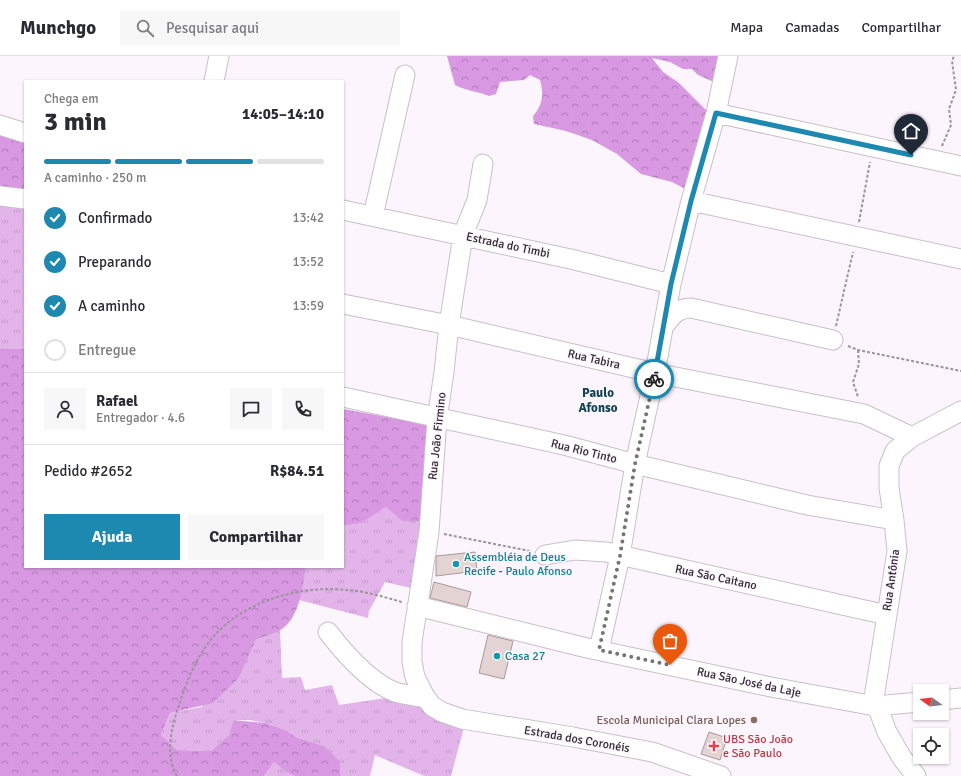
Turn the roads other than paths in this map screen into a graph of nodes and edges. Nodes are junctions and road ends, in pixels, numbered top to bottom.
1 (220, 56) edge
2 (728, 56) edge
3 (404, 75) dead end
4 (214, 80) edge
5 (716, 113) junction
6 (0, 125) edge
7 (24, 133) edge
8 (483, 164) dead end
9 (961, 166) edge
10 (0, 196) edge
11 (24, 199) edge
12 (691, 201) junction
13 (344, 210) edge
14 (373, 216) junction
15 (463, 235) junction
16 (961, 259) edge
17 (671, 284) junction
18 (344, 304) edge
19 (449, 325) junction
20 (664, 326) junction
21 (833, 340) road end
22 (655, 373) junction
23 (344, 398) edge
24 (961, 411) edge
25 (437, 419) junction
26 (912, 437) junction
27 (635, 464) junction
28 (894, 520) junction
29 (545, 555) road end
30 (620, 556) junction
31 (417, 606) junction
32 (887, 615) junction
33 (328, 632) dead end
34 (599, 650) junction
35 (961, 698) edge
36 (949, 699) edge
37 (429, 702) junction
38 (913, 703) edge
39 (875, 706) junction
40 (721, 776) edge
41 (916, 776) edge

1 - 4 street
2 - 5 street
3 - 14 street
5 - 9 street
5 - 12 street
6 - 7 street
8 - 15 street, Rua João Firmino
10 - 11 street
12 - 16 street
12 - 17 street
13 - 14 street, Estrada do Timbi
14 - 15 street, Estrada do Timbi
15 - 17 street, Estrada do Timbi
15 - 19 street, Rua João Firmino
17 - 20 street
18 - 19 street, Rua Tabira
19 - 22 street, Rua Tabira
19 - 25 street, Rua João Firmino
20 - 21 street
20 - 22 street
22 - 26 street, Rua Tabira
22 - 27 street
23 - 25 street, Rua Rio Tinto
24 - 26 street, Rua Antônia
25 - 27 street, Rua Rio Tinto
25 - 31 street, Rua João Firmino
26 - 28 street, Rua Antônia
27 - 28 street, Rua Rio Tinto
27 - 30 street
28 - 32 street, Rua Antônia
29 - 30 street, Rua São Caitano
30 - 32 street, Rua São Caitano
30 - 34 street
31 - 34 street, Rua São José da Laje
31 - 37 street, Rua João Firmino
32 - 39 street, Rua Antônia
33 - 37 street, Estrada dos Coronéis
34 - 39 street, Rua São José da Laje
35 - 36 street
37 - 40 street, Estrada dos Coronéis
38 - 39 street, Rua São José da Laje
39 - 41 street, Rua Antônia

